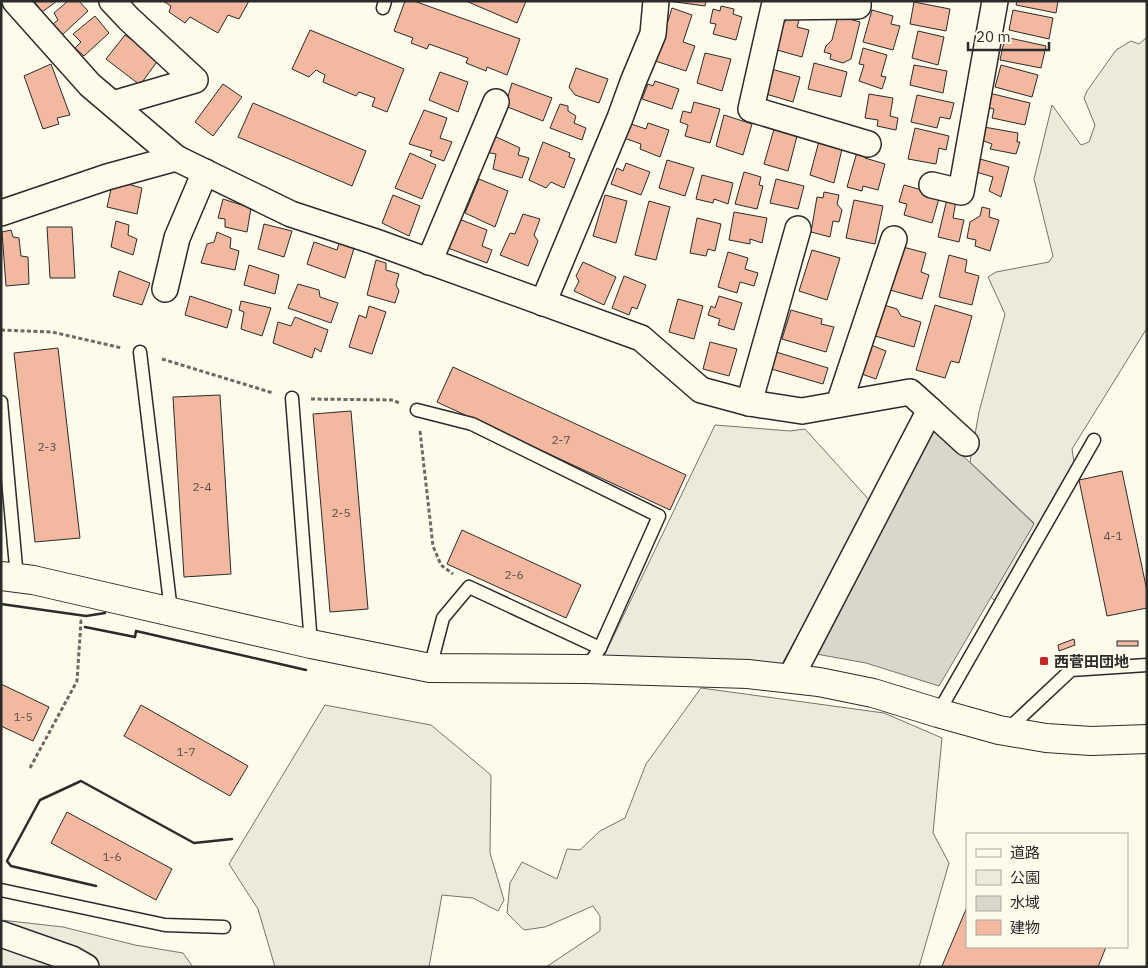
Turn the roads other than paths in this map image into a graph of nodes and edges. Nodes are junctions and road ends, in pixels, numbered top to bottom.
1 (15, 1) edge
2 (112, 1) edge
3 (656, 1) edge
4 (858, 1) edge
5 (994, 1) edge
6 (496, 102) dead end
7 (114, 104) junction
8 (868, 144) dead end
9 (176, 158) junction
10 (205, 172) junction
11 (932, 185) dead end
12 (1, 213) edge
13 (798, 229) dead end
14 (894, 239) dead end
15 (429, 262) junction
16 (165, 289) dead end
17 (543, 303) junction
18 (140, 352) dead end
19 (292, 398) dead end
20 (1, 402) edge
21 (749, 404) junction
22 (839, 404) junction
23 (417, 410) dead end
24 (930, 410) junction
25 (1094, 440) dead end
26 (966, 443) dead end
27 (9, 577) edge
28 (172, 611) junction
29 (312, 644) junction
30 (593, 659) junction
31 (1147, 665) edge
32 (430, 668) junction
33 (790, 678) junction
34 (938, 714) junction
35 (1006, 731) junction
36 (1147, 739) edge
37 (1, 890) edge
38 (224, 927) dead end
39 (1, 934) edge
40 (86, 967) edge

1 - 7 street
2 - 7 street
3 - 17 street
4 - 8 street
5 - 11 street
6 - 15 street
7 - 9 street
9 - 10 street
9 - 12 street
10 - 15 street
10 - 16 street
13 - 21 street
14 - 22 street
15 - 17 street
17 - 21 street
18 - 28 lane
19 - 29 lane
20 - 27 lane
21 - 22 street
22 - 24 street
23 - 30 lane
24 - 26 street
24 - 33 street
25 - 34 lane
27 - 28 street
28 - 29 street
29 - 32 street
30 - 32 street
30 - 32 lane
30 - 33 street
31 - 35 lane
33 - 34 street
34 - 35 street
35 - 36 street
37 - 38 lane
39 - 40 street

